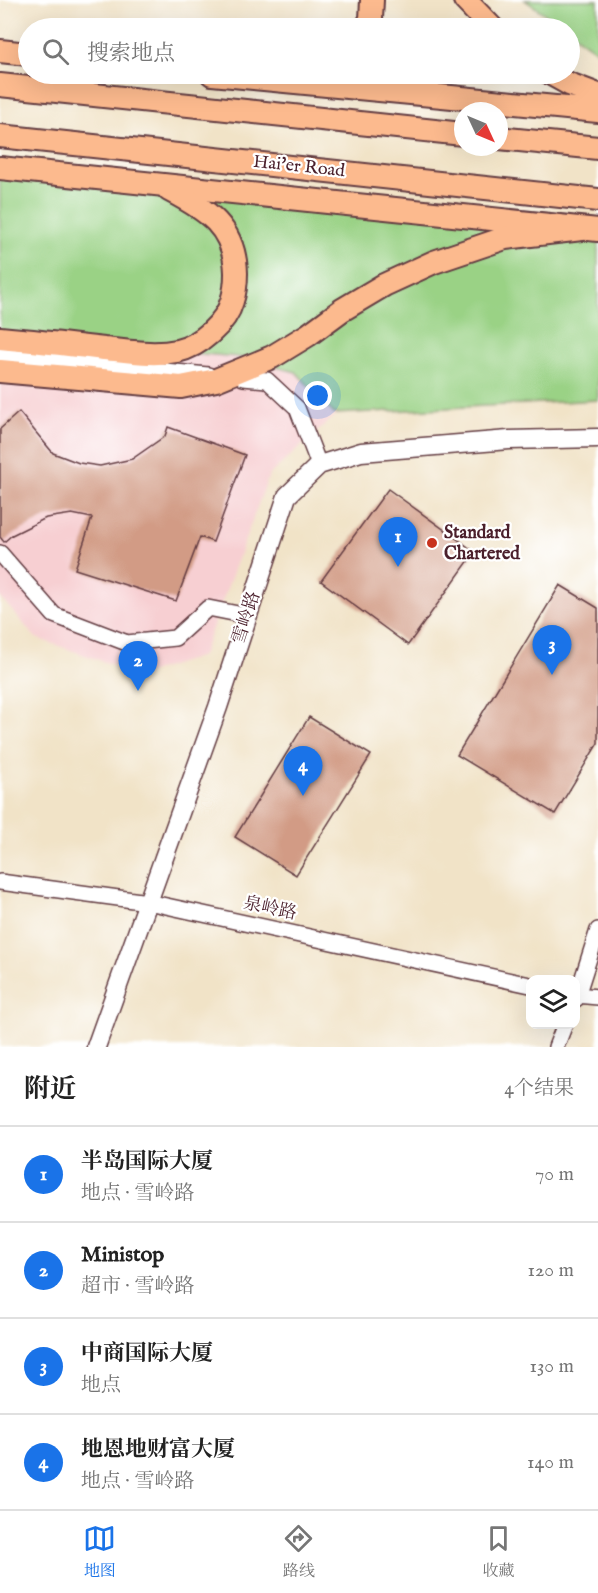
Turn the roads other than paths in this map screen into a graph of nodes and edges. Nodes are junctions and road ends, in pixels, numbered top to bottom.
1 (372, 0) edge
2 (465, 0) edge
3 (371, 18) edge
4 (482, 18) edge
5 (0, 51) edge
6 (18, 53) edge
7 (314, 84) edge
8 (569, 84) edge
9 (0, 85) edge
10 (598, 95) edge
11 (598, 111) edge
12 (454, 133) edge
13 (0, 136) edge
14 (508, 139) edge
15 (598, 148) edge
16 (0, 168) edge
17 (160, 185) junction
18 (598, 200) edge
19 (590, 229) edge
20 (0, 338) edge
21 (0, 356) edge
22 (0, 371) edge
23 (208, 375) dead end
24 (243, 378) dead end
25 (598, 438) edge
26 (319, 465) junction
27 (0, 553) edge
28 (248, 616) junction
29 (0, 882) edge
30 (148, 902) junction
31 (598, 930) edge
32 (526, 984) edge
33 (580, 985) edge
34 (580, 997) edge
35 (598, 997) edge
36 (563, 1029) edge
37 (96, 1047) edge
38 (556, 1047) edge

1 - 3 main road
2 - 4 main road
5 - 6 main road
7 - 11 main road
8 - 10 main road
9 - 12 main road
13 - 18 main road, Hai'er Road
14 - 15 main road
16 - 17 main road
17 - 19 main road
17 - 20 main road
19 - 22 main road
21 - 23 street
24 - 26 street
25 - 26 street, 雪岭路
26 - 28 street, 雪岭路
27 - 28 street
28 - 30 street, 雪岭路
29 - 30 street, 泉岭路
30 - 32 street, 泉岭路
30 - 37 street, 雪岭路
31 - 33 street
34 - 35 street
36 - 38 street

